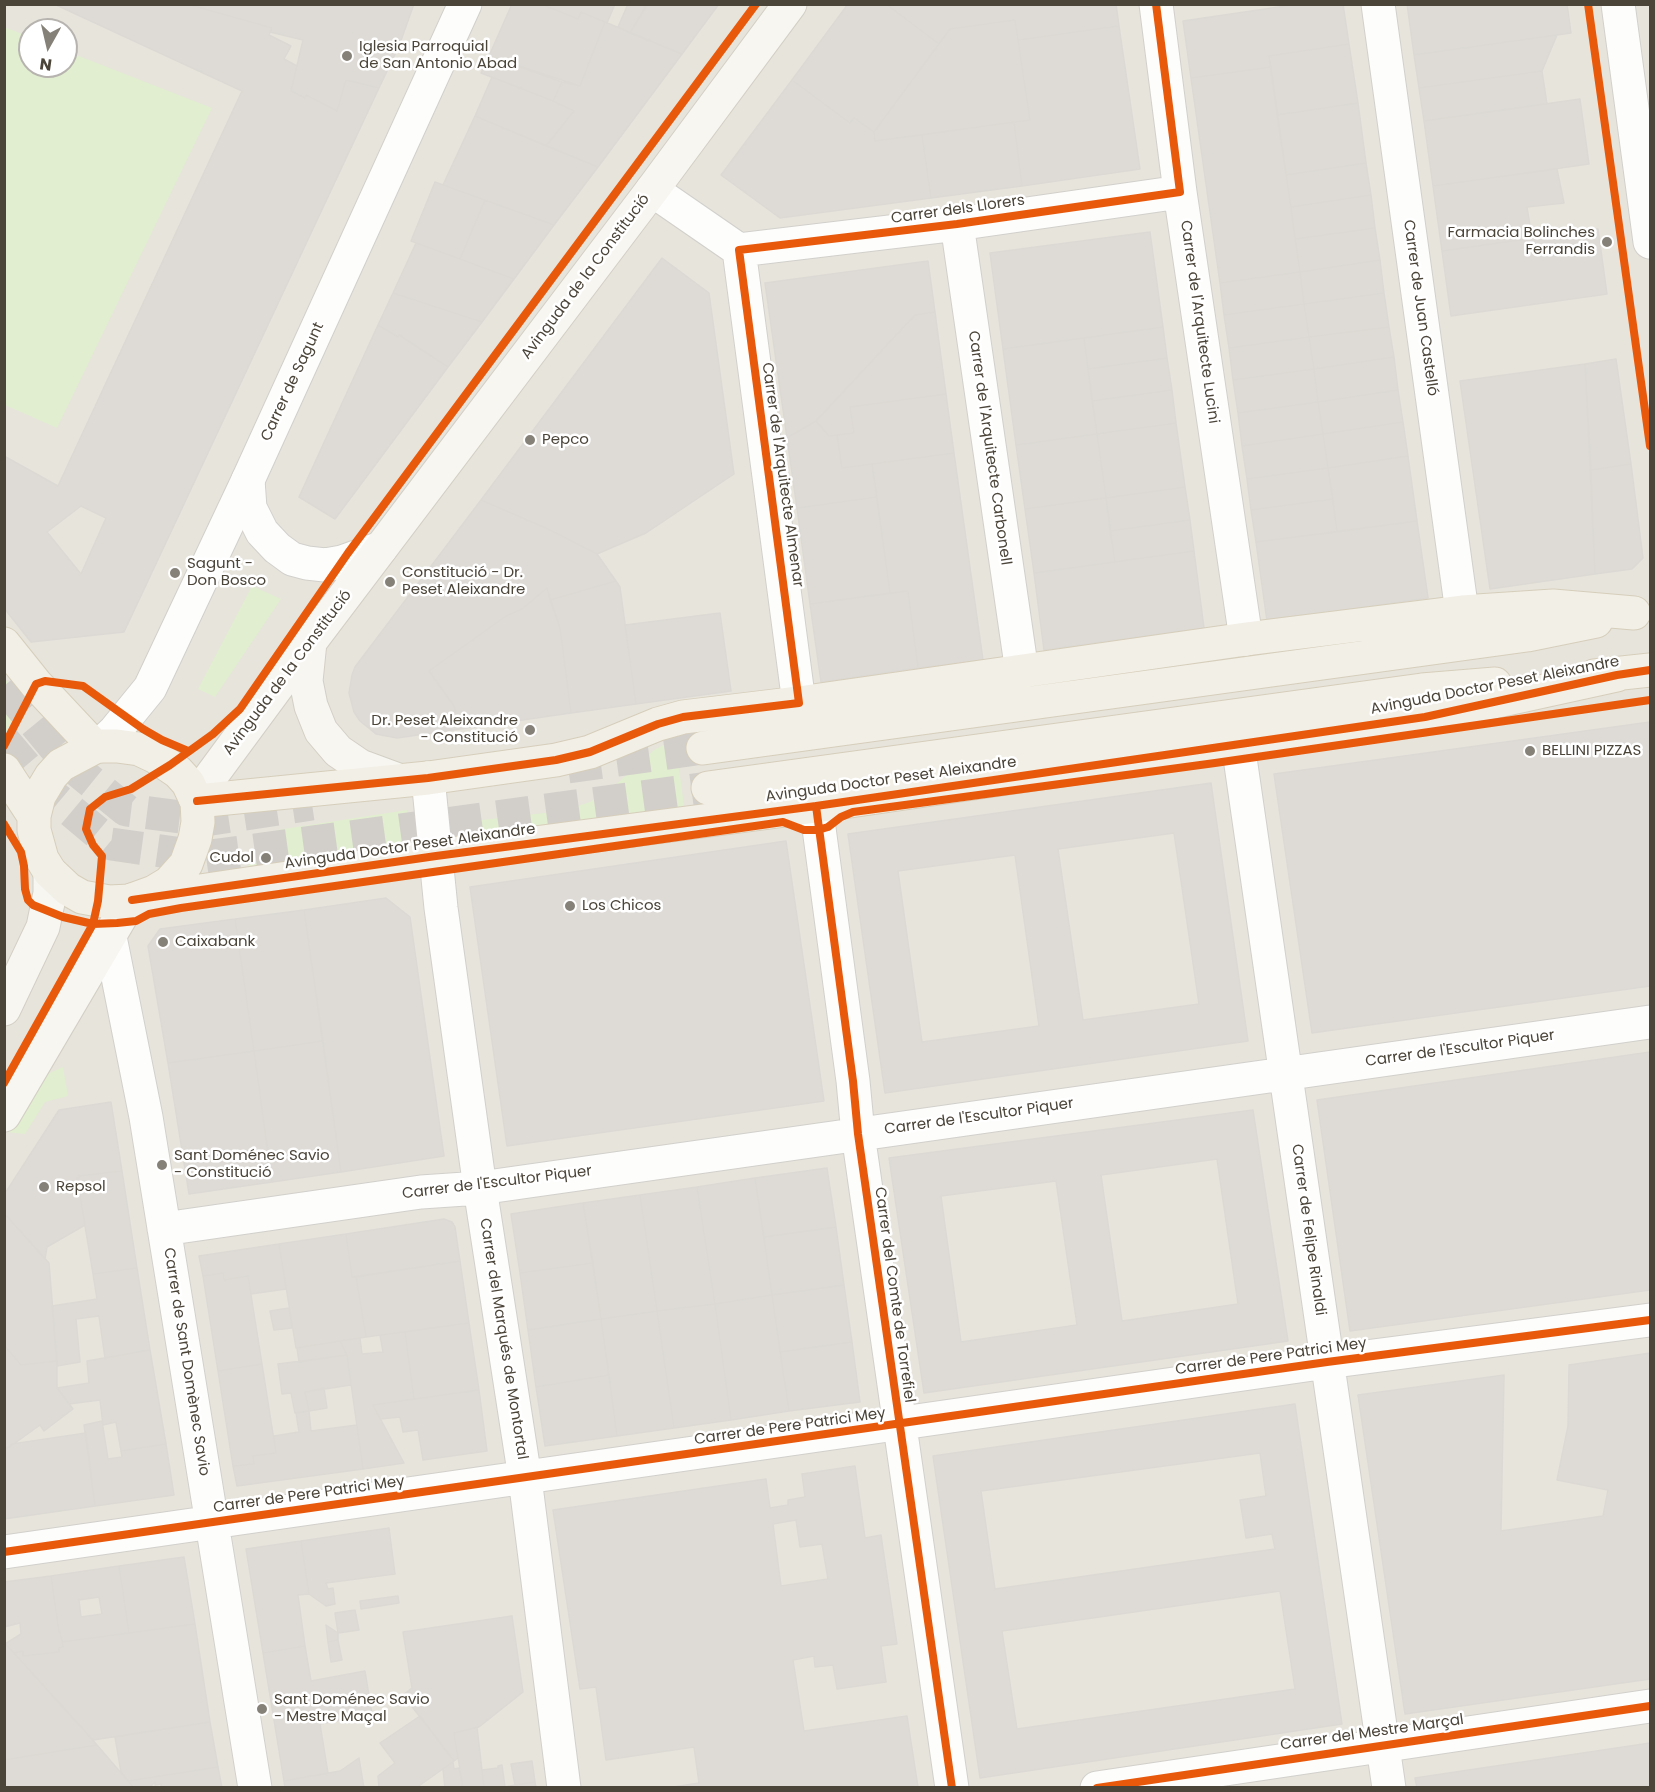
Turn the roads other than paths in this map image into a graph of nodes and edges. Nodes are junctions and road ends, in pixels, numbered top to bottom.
1 (465, 4) edge
2 (790, 4) edge
3 (1156, 4) edge
4 (1378, 4) edge
5 (1618, 4) edge
6 (652, 190) junction
7 (1180, 192) junction
8 (957, 224) junction
9 (1650, 242) edge
10 (739, 250) junction
11 (248, 480) junction
12 (381, 548) junction
13 (1642, 611) edge
14 (1462, 612) junction
15 (1246, 639) junction
16 (310, 642) junction
17 (4, 644) edge
18 (1650, 670) edge
19 (1022, 672) junction
20 (1617, 675) junction
21 (798, 703) junction
22 (1238, 744) junction
23 (97, 746) junction
24 (703, 748) tunnel mouth
25 (4, 770) edge
26 (413, 779) junction
27 (708, 788) tunnel mouth
28 (196, 799) junction
29 (816, 806) junction
30 (34, 816) junction
31 (436, 856) junction
32 (50, 872) junction
33 (131, 901) junction
34 (110, 937) junction
35 (4, 1009) edge
36 (1650, 1022) edge
37 (1285, 1073) junction
38 (4, 1115) edge
39 (858, 1134) junction
40 (480, 1188) junction
41 (164, 1229) junction
42 (1650, 1320) edge
43 (1327, 1362) junction
44 (898, 1425) junction
45 (525, 1478) junction
46 (213, 1521) junction
47 (4, 1552) edge
48 (1650, 1706) edge
49 (1383, 1745) junction
50 (255, 1788) edge
51 (564, 1788) edge
52 (952, 1788) edge
53 (1097, 1788) edge
54 (1389, 1788) edge

1 - 11 street, Carrer de Sagunt
2 - 6 main road, Avinguda de la Constitució
3 - 7 street, Carrer de l'Arquitecte Lucini
4 - 14 street, Carrer de Juan Castelló
5 - 9 street
6 - 10 street
6 - 12 main road, Avinguda de la Constitució
7 - 8 street, Carrer dels Llorers
7 - 15 street, Carrer de l'Arquitecte Lucini
8 - 10 street, Carrer dels Llorers
8 - 19 street, Carrer de l'Arquitecte Carbonell
10 - 21 street, Carrer de l'Arquitecte Almenar
11 - 12 street
11 - 23 street, Carrer de Sagunt
12 - 16 main road, Avinguda de la Constitució
13 - 14 main road
13 - 24 main road
14 - 15 main road
15 - 19 main road
16 - 26 main road
16 - 28 main road, Avinguda de la Constitució
17 - 23 main road
18 - 20 main road, Avinguda Doctor Peset Aleixandre
19 - 21 main road
20 - 22 main road, Avinguda Doctor Peset Aleixandre
20 - 27 main road, Avinguda Doctor Peset Aleixandre
21 - 26 main road
22 - 29 main road, Avinguda Doctor Peset Aleixandre
22 - 37 street, Carrer de Felipe Rinaldi
23 - 28 main road
23 - 30 main road
25 - 30 main road
26 - 28 main road
26 - 31 street, Avinguda Doctor Peset Aleixandre
28 - 33 main road
29 - 31 main road, Avinguda Doctor Peset Aleixandre
29 - 39 street, Carrer del Comte de Torrefiel
30 - 32 main road
31 - 33 main road, Avinguda Doctor Peset Aleixandre
31 - 40 street, Carrer del Marqués de Montortal
32 - 33 main road
32 - 35 main road
33 - 34 main road
34 - 38 main road
34 - 41 street, Carrer de Sant Domènec Savio
36 - 37 street, Carrer de l'Escultor Piquer
37 - 39 street, Carrer de l'Escultor Piquer
37 - 43 street, Carrer de Felipe Rinaldi
39 - 40 street, Carrer de l'Escultor Piquer
39 - 44 street, Carrer del Comte de Torrefiel
40 - 41 street, Carrer de l'Escultor Piquer
40 - 45 street, Carrer del Marqués de Montortal
41 - 46 street, Carrer de Sant Domènec Savio
42 - 43 street, Carrer de Pere Patrici Mey
43 - 44 street, Carrer de Pere Patrici Mey
43 - 49 street, Carrer de Felipe Rinaldi
44 - 45 street, Carrer de Pere Patrici Mey
44 - 52 street, Carrer del Comte de Torrefiel
45 - 46 street, Carrer de Pere Patrici Mey
45 - 51 street, Carrer del Marqués de Montortal
46 - 47 street, Carrer de Pere Patrici Mey
46 - 50 street, Carrer de Sant Domènec Savio
48 - 49 street, Carrer del Mestre Marçal
49 - 53 street, Carrer del Mestre Marçal
49 - 54 street, Carrer de Felipe Rinaldi

